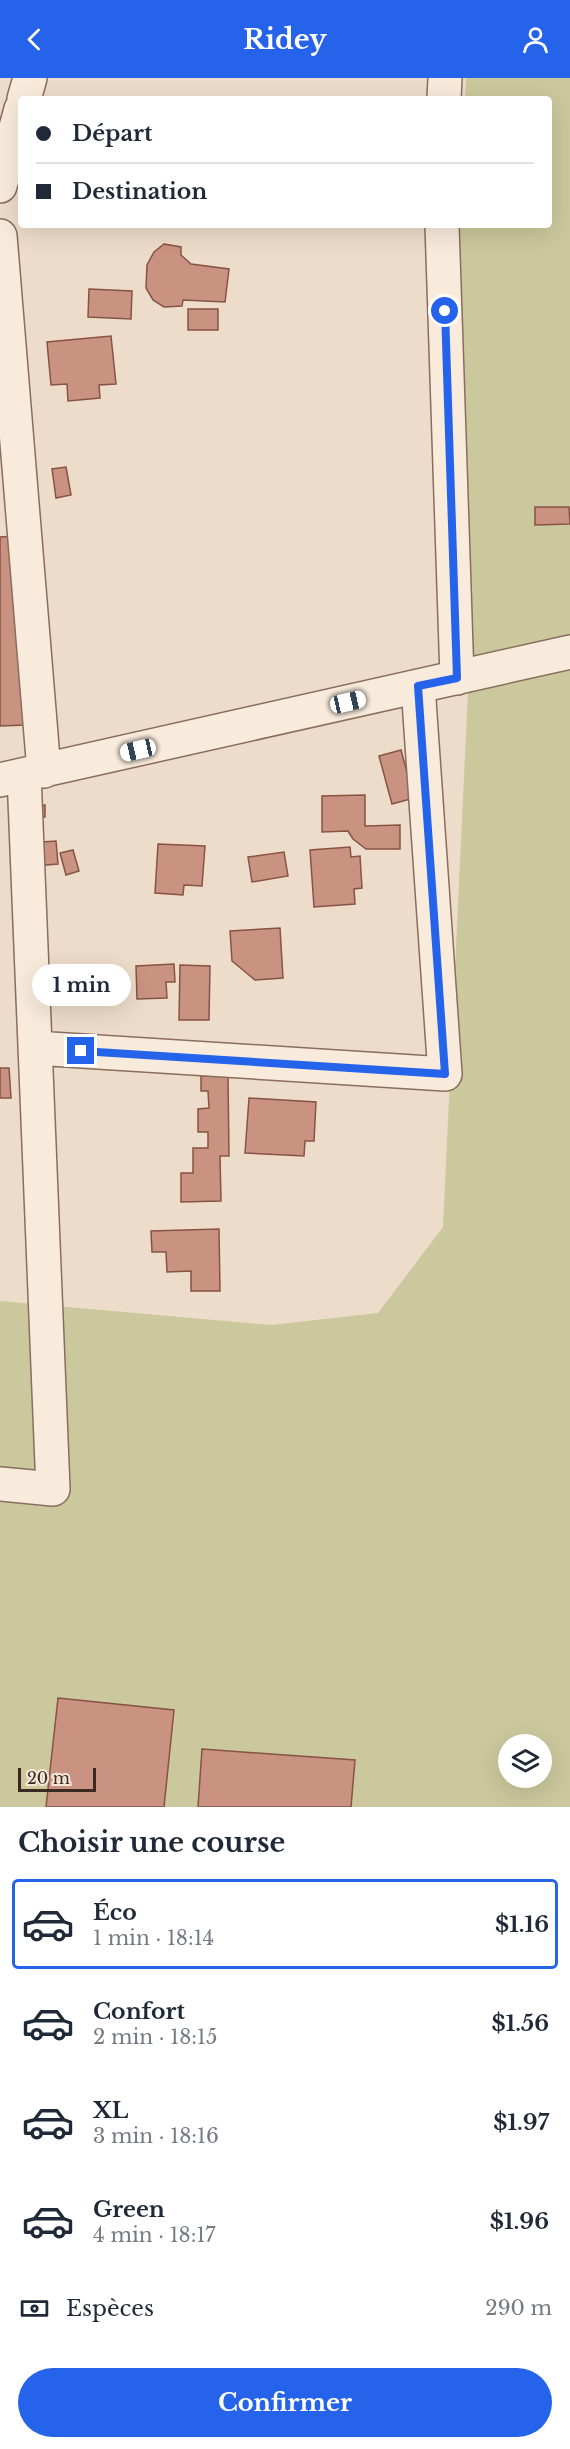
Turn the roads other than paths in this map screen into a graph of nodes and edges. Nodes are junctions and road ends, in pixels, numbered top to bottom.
1 (30, 78) edge
2 (445, 78) edge
3 (25, 96) edge
4 (444, 96) edge
5 (18, 124) edge
6 (8, 174) edge
7 (442, 228) edge
8 (0, 236) edge
9 (570, 652) edge
10 (457, 678) junction
11 (418, 686) junction
12 (23, 775) edge
13 (35, 1048) junction
14 (0, 1484) edge

1 - 3 street
2 - 4 street
5 - 6 street
7 - 10 street
8 - 12 street
9 - 10 street
10 - 11 street
11 - 12 street
11 - 13 street
12 - 13 street
13 - 14 street

